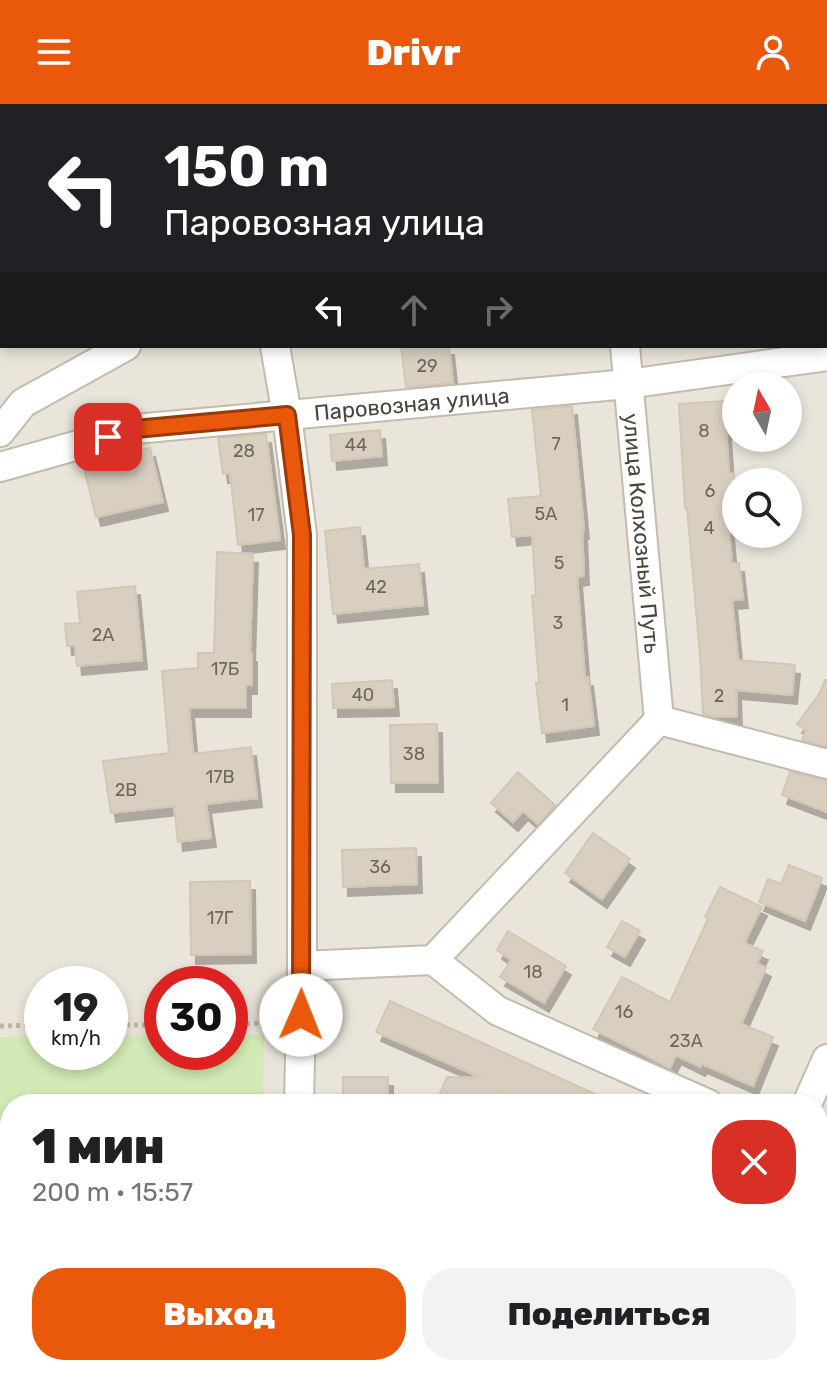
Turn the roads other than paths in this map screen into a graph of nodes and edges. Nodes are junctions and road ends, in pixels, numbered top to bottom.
1 (122, 348) edge
2 (275, 348) edge
3 (625, 348) edge
4 (827, 356) edge
5 (628, 384) junction
6 (287, 415) junction
7 (0, 432) edge
8 (0, 467) edge
9 (659, 720) junction
10 (827, 764) edge
11 (433, 960) junction
12 (302, 966) junction
13 (827, 1059) edge
14 (299, 1094) edge
15 (685, 1094) edge
16 (811, 1094) edge

1 - 7 street
2 - 6 street
3 - 5 street, улица Колхозный Путь
4 - 5 street, Паровозная улица
5 - 6 street, Паровозная улица
5 - 9 street, улица Колхозный Путь
6 - 8 street, Паровозная улица
6 - 12 street
9 - 10 street
9 - 11 street
11 - 12 street
11 - 15 street
12 - 14 street
13 - 16 street

